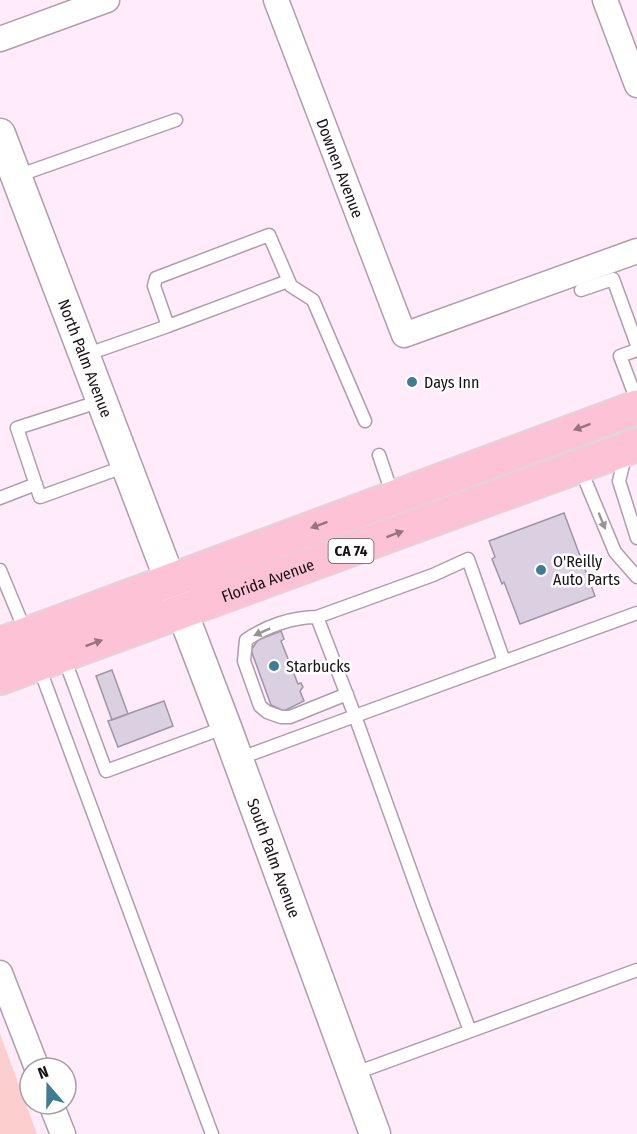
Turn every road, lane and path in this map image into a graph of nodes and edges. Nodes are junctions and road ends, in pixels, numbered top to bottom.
1 (107, 0) edge
2 (276, 0) edge
3 (605, 0) edge
4 (0, 39) edge
5 (637, 85) edge
6 (176, 120) dead end
7 (0, 134) edge
8 (16, 176) junction
9 (637, 251) edge
10 (288, 281) junction
11 (582, 290) dead end
12 (168, 326) junction
13 (637, 345) edge
14 (637, 350) edge
15 (85, 355) junction
16 (102, 400) junction
17 (637, 401) edge
18 (637, 407) edge
19 (365, 422) dead end
20 (632, 447) edge
21 (379, 455) dead end
22 (127, 465) junction
23 (580, 467) junction
24 (36, 484) junction
25 (408, 492) junction
26 (0, 498) edge
27 (637, 538) edge
28 (0, 570) edge
29 (637, 577) edge
30 (171, 581) junction
31 (182, 612) junction
32 (637, 612) edge
33 (317, 617) junction
34 (32, 649) edge
35 (504, 661) junction
36 (0, 678) edge
37 (347, 694) junction
38 (355, 716) junction
39 (226, 727) junction
40 (238, 759) junction
41 (637, 970) edge
42 (0, 973) edge
43 (470, 1031) junction
44 (32, 1056) edge
45 (353, 1074) junction
46 (56, 1116) edge
47 (63, 1134) edge
48 (212, 1134) edge
49 (375, 1134) edge

1 - 4 street
2 - 9 street, Downen Avenue
3 - 5 street
6 - 8 lane
7 - 8 street, North Palm Avenue
8 - 15 street, North Palm Avenue
10 - 12 lane
10 - 12 lane
10 - 19 lane
11 - 13 lane
12 - 15 lane
14 - 17 lane
15 - 16 street, North Palm Avenue
16 - 22 street, North Palm Avenue
16 - 24 lane
18 -> 25 main road, Florida Avenue
20 - 23 main road, Florida Avenue / CA 74
20 - 27 lane
21 - 25 lane
22 - 24 lane
22 - 30 street, North Palm Avenue
23 -> 29 lane
31 -> 23 main road, Florida Avenue / CA 74
24 - 26 lane
25 -> 30 main road, Florida Avenue
28 - 34 lane
30 - 31 street, South Palm Avenue
30 - 34 main road, Florida Avenue
34 -> 31 main road, Florida Avenue / CA 74
31 - 39 street, South Palm Avenue
32 - 35 lane
33 - 35 lane
33 - 37 lane
33 -> 37 lane
34 - 36 main road, Florida Avenue / CA 74
34 - 39 lane
34 - 48 lane
35 - 38 lane
37 - 38 lane
38 - 40 lane
38 - 43 lane
39 - 40 street, South Palm Avenue
40 - 45 street, South Palm Avenue
41 - 43 lane
42 - 44 street
43 - 45 lane
45 - 49 street, South Palm Avenue
46 - 47 street

